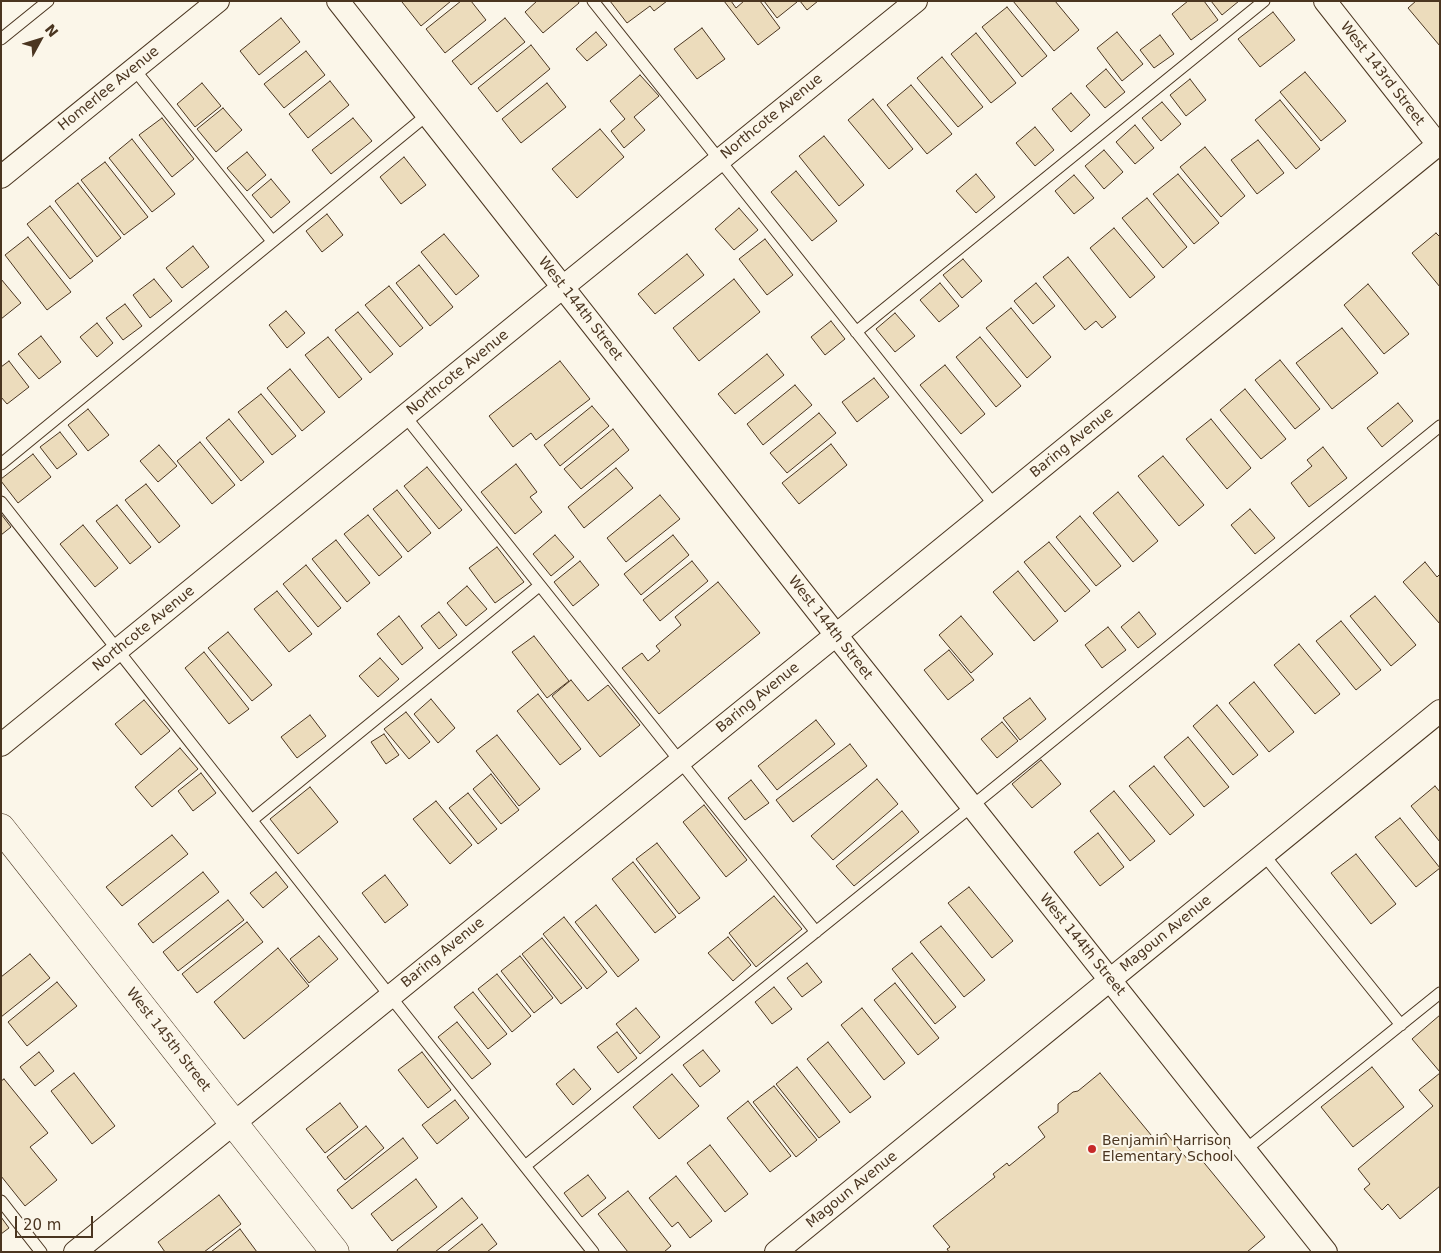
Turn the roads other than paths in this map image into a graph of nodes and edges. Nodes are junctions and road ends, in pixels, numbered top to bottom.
1 (48, 1) edge
2 (218, 1) edge
3 (338, 1) edge
4 (592, 1) edge
5 (916, 1) edge
6 (1264, 1) edge
7 (1325, 1) edge
8 (1, 39) edge
9 (134, 69) junction
10 (427, 115) junction
11 (1439, 145) edge
12 (719, 161) junction
13 (1, 177) edge
14 (272, 241) junction
15 (563, 287) junction
16 (856, 332) junction
17 (405, 416) junction
18 (1440, 426) edge
19 (1, 464) edge
20 (1, 502) edge
21 (995, 506) junction
22 (539, 586) junction
23 (836, 636) junction
24 (118, 650) junction
25 (1440, 711) edge
26 (1, 746) edge
27 (681, 761) junction
28 (972, 806) junction
29 (252, 820) junction
30 (1, 828) edge
31 (1264, 855) junction
32 (816, 932) junction
33 (1110, 980) junction
34 (1440, 993) edge
35 (390, 996) junction
36 (1401, 1025) junction
37 (234, 1123) junction
38 (1245, 1150) junction
39 (524, 1166) junction
40 (1, 1201) edge
41 (41, 1252) edge
42 (75, 1252) edge
43 (335, 1252) edge
44 (593, 1252) edge
45 (776, 1252) edge
46 (1326, 1252) edge

1 - 8 lane
2 - 9 street, Homerlee Avenue
3 - 10 street, West 144th Street
4 - 12 lane
5 - 12 street, Northcote Avenue
6 - 16 lane
7 - 11 street, West 143rd Street
9 - 13 street, Homerlee Avenue
9 - 14 lane
10 - 14 lane
10 - 15 street, West 144th Street
11 - 21 street, Baring Avenue
12 - 15 street, Northcote Avenue
12 - 16 lane
14 - 19 lane
15 - 17 street, Northcote Avenue
15 - 23 street, West 144th Street
16 - 21 lane
17 - 22 lane
17 - 24 street, Northcote Avenue
18 - 28 lane
20 - 24 lane
21 - 23 street, Baring Avenue
22 - 27 lane
22 - 29 lane
23 - 27 street, Baring Avenue
23 - 28 street, West 144th Street
24 - 26 street, Northcote Avenue
24 - 29 lane
25 - 31 street, Magoun Avenue
27 - 32 lane
27 - 35 street, Baring Avenue
28 - 32 lane
28 - 33 street, West 144th Street
29 - 35 lane
30 - 37 street, West 145th Street
31 - 33 street, Magoun Avenue
31 - 36 lane
32 - 39 lane
33 - 38 street, West 144th Street
33 - 45 street, Magoun Avenue
34 - 36 lane
35 - 37 street, Baring Avenue
35 - 39 lane
36 - 38 lane
37 - 42 street, Baring Avenue
37 - 43 street, West 145th Street
38 - 46 street, West 144th Street
39 - 44 lane
40 - 41 lane

